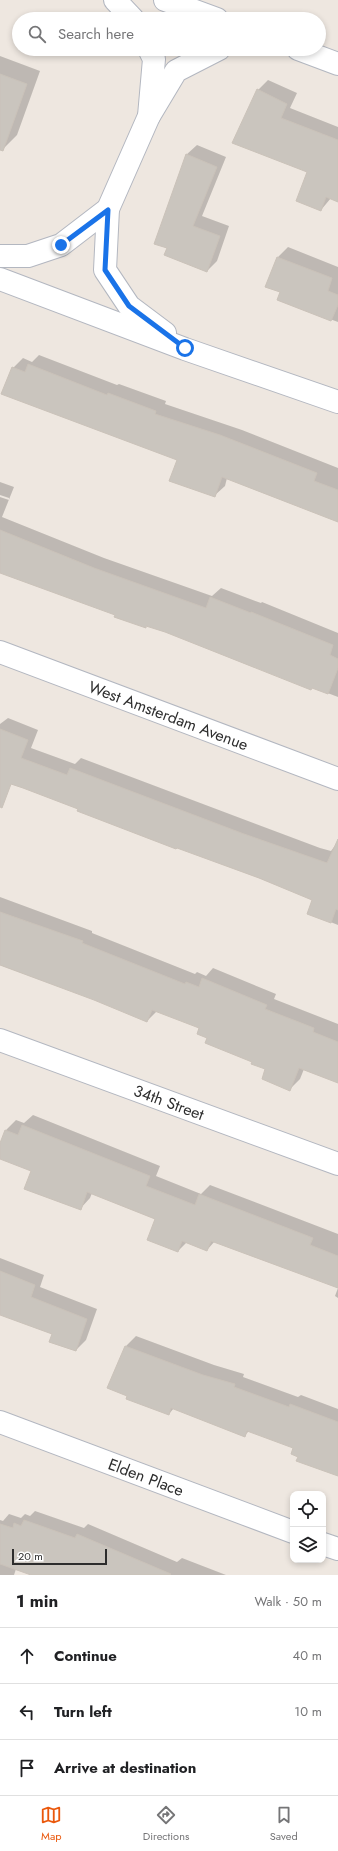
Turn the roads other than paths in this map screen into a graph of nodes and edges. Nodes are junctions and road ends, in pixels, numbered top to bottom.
1 (115, 0) edge
2 (165, 0) edge
3 (126, 12) edge
4 (197, 12) edge
5 (152, 56) edge
6 (205, 56) edge
7 (317, 56) edge
8 (338, 64) edge
9 (148, 116) junction
10 (108, 210) junction
11 (0, 256) edge
12 (0, 279) edge
13 (185, 348) junction
14 (338, 402) edge
15 (0, 652) edge
16 (338, 779) edge
17 (0, 1040) edge
18 (338, 1164) edge
19 (0, 1422) edge
20 (290, 1531) edge
21 (326, 1545) edge
22 (338, 1549) edge

1 - 3 street
2 - 4 street
5 - 9 street
6 - 9 street
7 - 8 street
9 - 10 street
10 - 11 street
10 - 13 street
12 - 13 street
13 - 14 street
15 - 16 street, West Amsterdam Avenue
17 - 18 street, 34th Street
19 - 20 street, Elden Place
21 - 22 street

